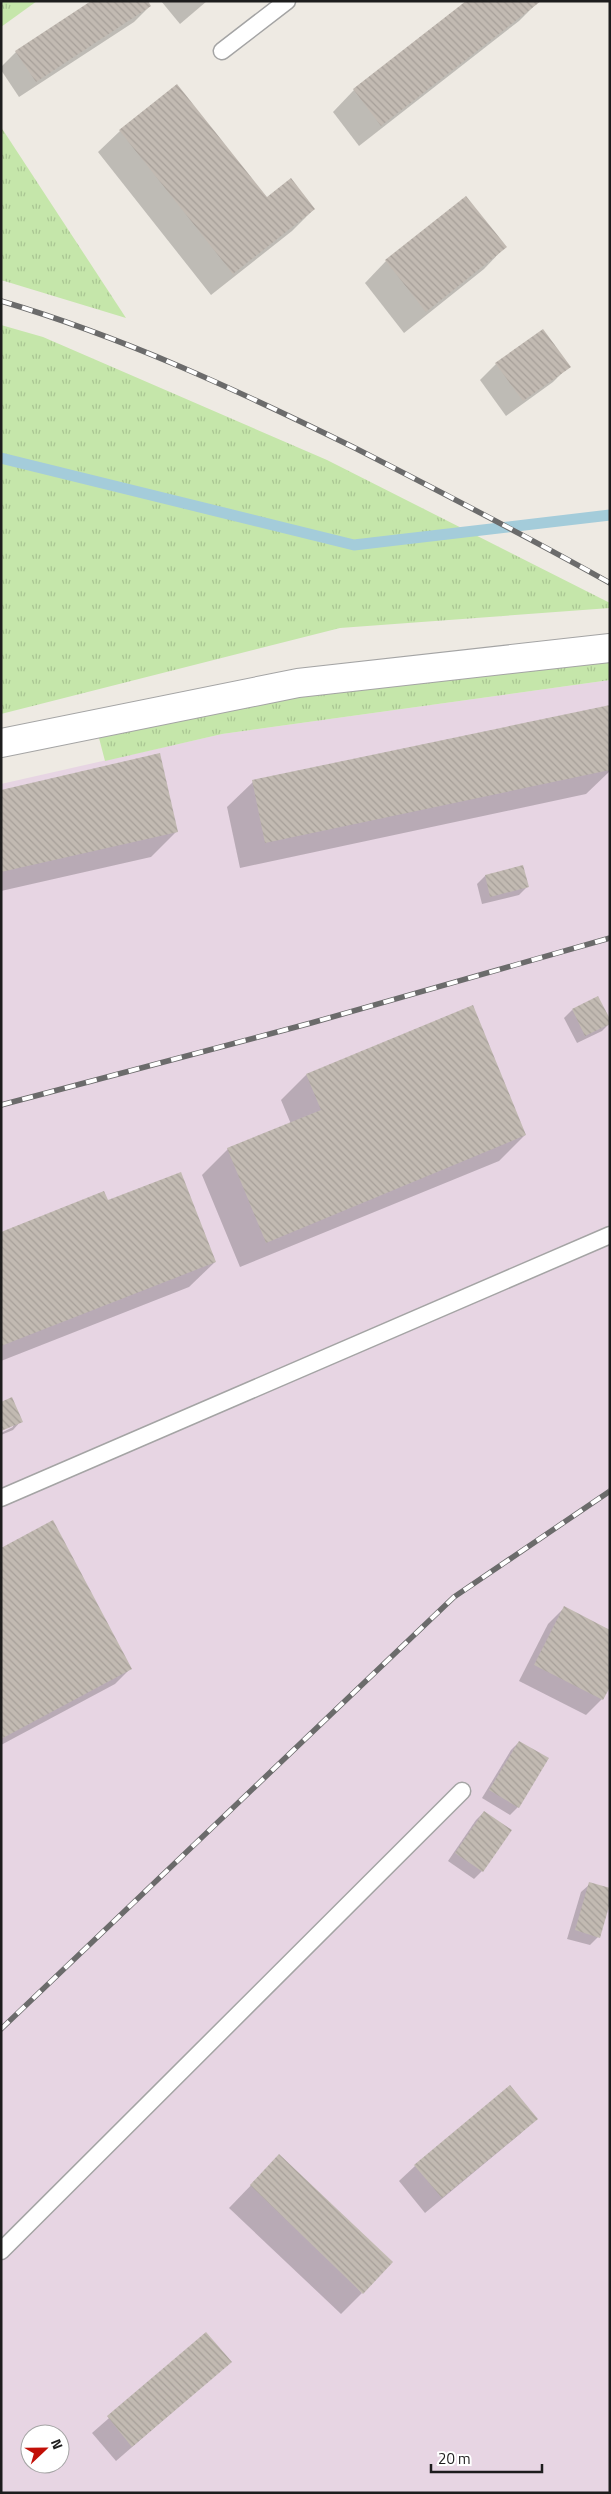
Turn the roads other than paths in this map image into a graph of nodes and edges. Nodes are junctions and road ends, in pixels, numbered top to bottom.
1 (287, 1) edge
2 (222, 51) dead end
3 (610, 648) edge
4 (1, 743) edge
5 (610, 1235) edge
6 (1, 1498) edge
7 (462, 1791) dead end
8 (1, 2251) edge

1 - 2 lane
3 - 4 street
5 - 6 lane
7 - 8 lane

